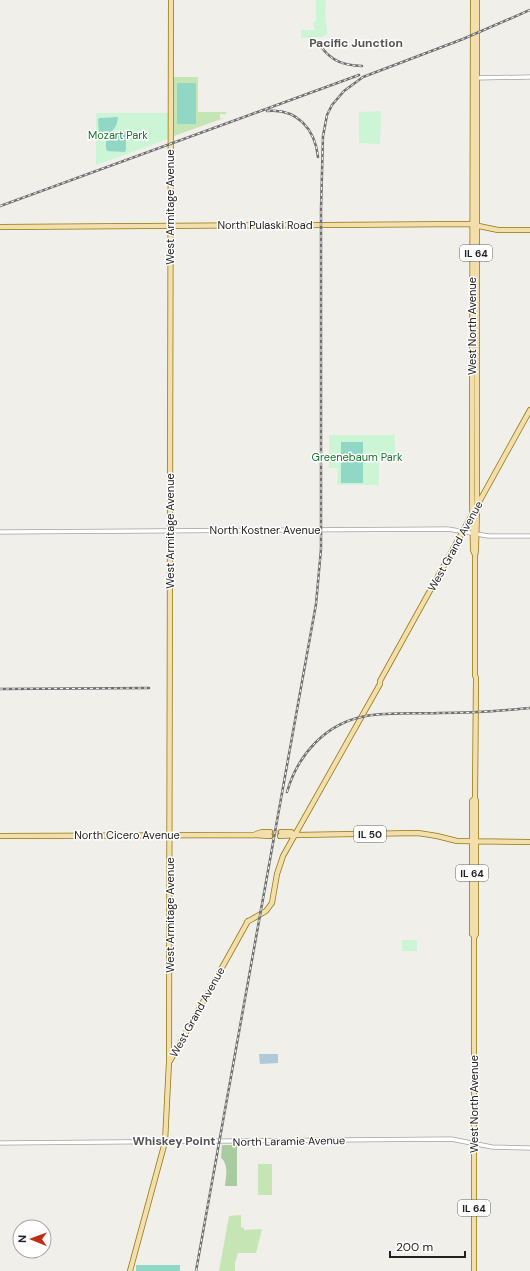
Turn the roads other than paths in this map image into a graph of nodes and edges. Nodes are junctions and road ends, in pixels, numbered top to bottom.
1 (171, 0) edge
2 (473, 0) edge
3 (477, 0) edge
4 (530, 77) edge
5 (474, 78) junction
6 (474, 225) junction
7 (170, 226) junction
8 (0, 227) edge
9 (530, 230) edge
10 (530, 410) edge
11 (477, 507) junction
12 (472, 515) junction
13 (170, 530) junction
14 (0, 532) edge
15 (463, 532) junction
16 (474, 534) junction
17 (530, 536) edge
18 (270, 834) tunnel mouth
19 (281, 834) tunnel mouth
20 (295, 834) junction
21 (170, 835) junction
22 (0, 836) edge
23 (474, 842) junction
24 (530, 842) edge
25 (169, 1045) junction
26 (177, 1049) junction
27 (169, 1062) junction
28 (165, 1142) junction
29 (0, 1143) edge
30 (474, 1143) junction
31 (530, 1148) edge
32 (130, 1271) edge
33 (474, 1271) edge

1 - 7 main road, West Armitage Avenue
2 - 5 main road, West North Avenue / IL 64
3 - 5 main road, West North Avenue / IL 64
4 - 5 street
5 - 6 main road, West North Avenue / IL 64
6 - 7 main road, North Pulaski Road
6 - 9 main road, North Pulaski Road
6 - 11 main road, West North Avenue / IL 64
6 - 12 main road, West North Avenue / IL 64
7 - 8 main road, North Pulaski Road
7 - 13 main road, West Armitage Avenue
10 - 11 main road, West Grand Avenue
11 - 12 main road, West Grand Avenue
11 - 16 main road, West North Avenue / IL 64
12 - 15 main road, West Grand Avenue
12 - 16 main road, West North Avenue / IL 64
13 - 14 street, North Kostner Avenue
13 - 15 street, North Kostner Avenue
13 - 21 main road, West Armitage Avenue
15 - 16 street, North Kostner Avenue
15 - 20 main road, West Grand Avenue
16 - 17 street, North Kostner Avenue
16 - 23 main road, West North Avenue / IL 64
18 - 21 main road, North Cicero Avenue
19 - 20 main road, IL 50
20 - 23 main road, IL 50
20 - 26 main road, West Grand Avenue
21 - 22 main road, North Cicero Avenue
21 - 25 main road, West Armitage Avenue
23 - 24 main road, IL 50
23 - 30 main road, West North Avenue / IL 64
25 - 26 main road
25 - 27 main road, West Armitage Avenue
26 - 27 main road, West Grand Avenue
27 - 28 main road, West Grand Avenue
28 - 29 street, North Laramie Avenue
28 - 30 street, North Laramie Avenue
28 - 32 main road, West Grand Avenue
30 - 31 street, North Laramie Avenue
30 - 33 main road, West North Avenue / IL 64

